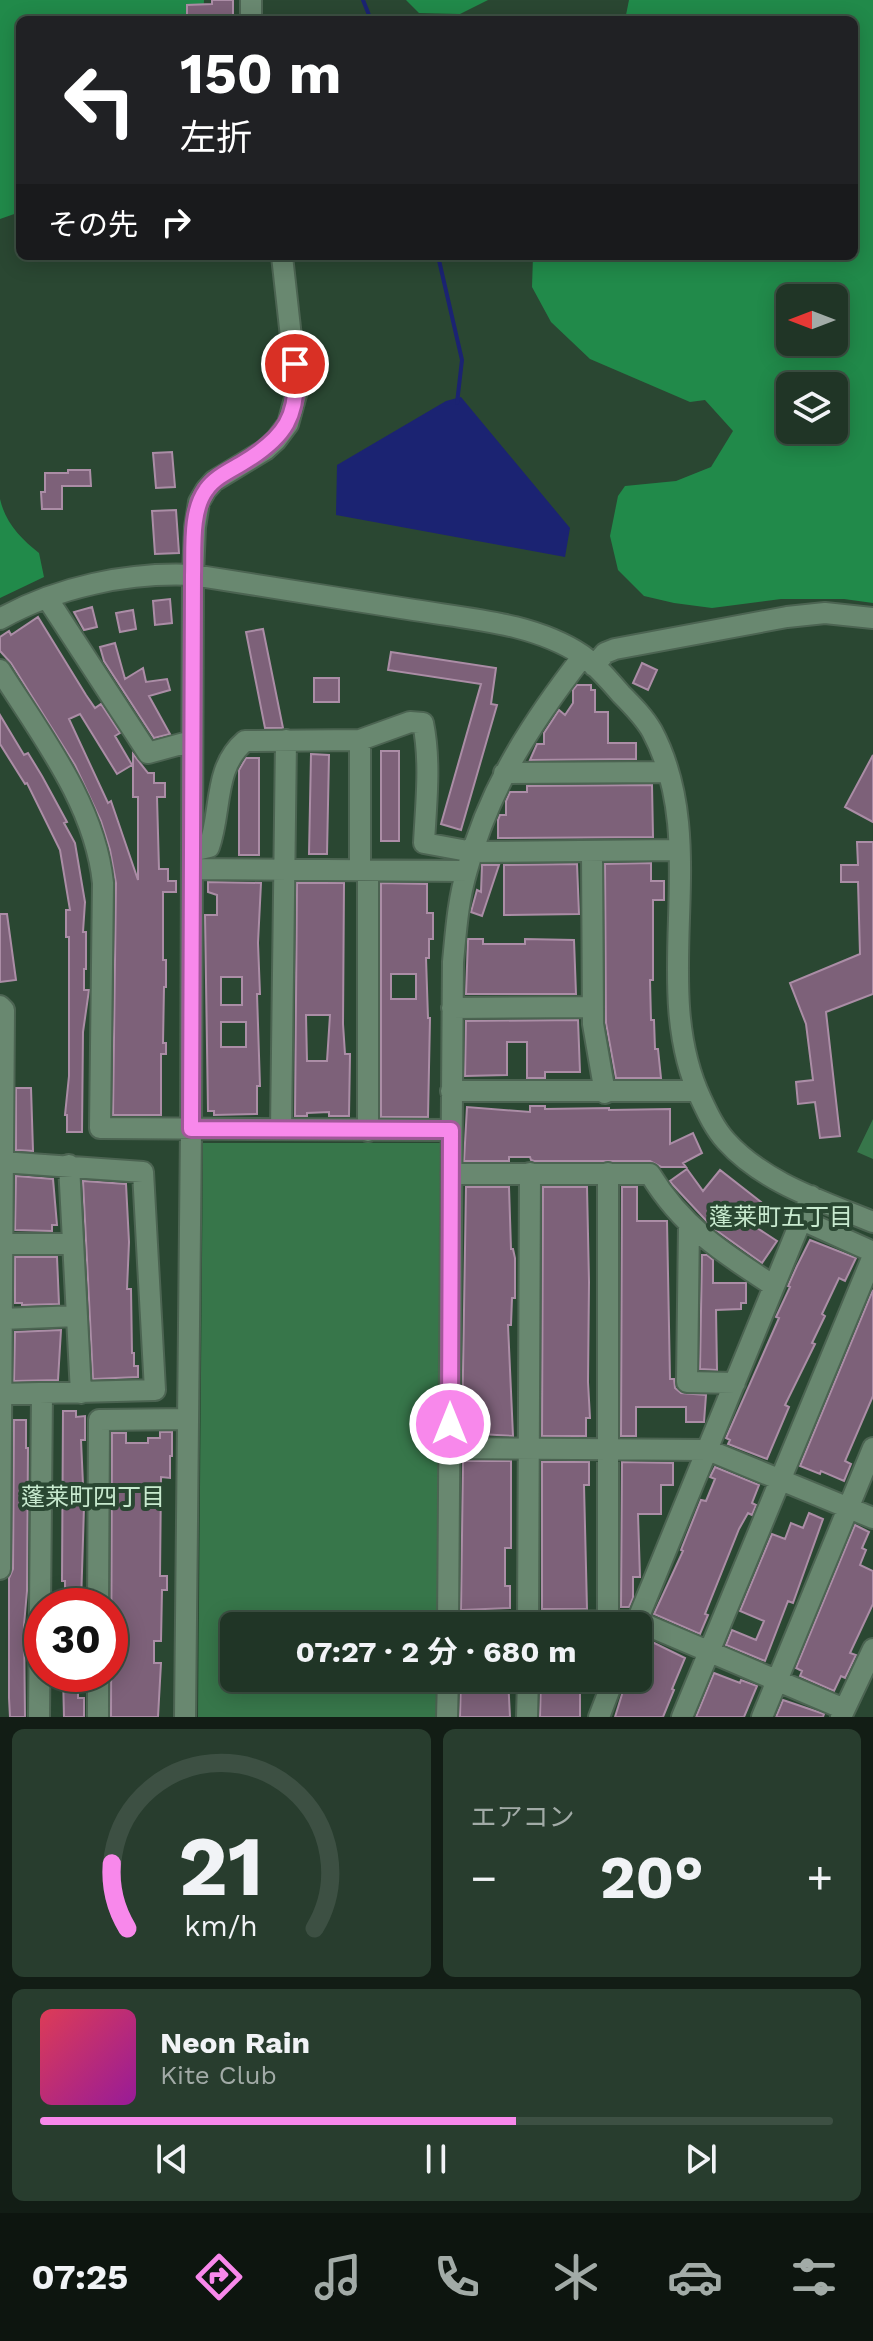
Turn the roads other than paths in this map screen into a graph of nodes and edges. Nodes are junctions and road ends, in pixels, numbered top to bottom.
1 (282, 260) edge
2 (193, 575) junction
3 (47, 598) junction
4 (873, 618) edge
5 (0, 619) edge
6 (589, 661) junction
7 (0, 670) edge
8 (286, 740) junction
9 (360, 740) junction
10 (192, 741) junction
11 (667, 772) junction
12 (504, 773) junction
13 (678, 850) junction
14 (592, 851) junction
15 (192, 860) junction
16 (470, 862) junction
17 (284, 869) junction
18 (364, 870) junction
19 (0, 1006) edge
20 (593, 1007) junction
21 (452, 1008) junction
22 (451, 1091) junction
23 (697, 1091) junction
24 (605, 1093) junction
25 (191, 1129) junction
26 (281, 1129) junction
27 (451, 1130) junction
28 (368, 1131) junction
29 (2, 1162) junction
30 (69, 1165) junction
31 (530, 1173) junction
32 (608, 1173) junction
33 (451, 1174) junction
34 (811, 1196) junction
35 (802, 1220) junction
36 (873, 1222) edge
37 (689, 1225) junction
38 (2, 1244) junction
39 (73, 1244) junction
40 (873, 1254) edge
41 (774, 1286) junction
42 (77, 1316) junction
43 (2, 1319) edge
44 (735, 1383) junction
45 (42, 1393) junction
46 (81, 1393) junction
47 (1, 1394) edge
48 (188, 1419) junction
49 (450, 1448) junction
50 (608, 1448) junction
51 (873, 1448) edge
52 (529, 1449) junction
53 (708, 1450) junction
54 (781, 1478) junction
55 (849, 1508) junction
56 (873, 1518) edge
57 (0, 1569) edge
58 (98, 1588) edge
59 (448, 1612) edge
60 (528, 1612) edge
61 (608, 1612) edge
62 (641, 1612) edge
63 (652, 1630) edge
64 (873, 1649) edge
65 (709, 1652) junction
66 (777, 1680) junction
67 (98, 1692) edge
68 (448, 1692) edge
69 (528, 1692) edge
70 (609, 1692) edge
71 (843, 1713) edge
72 (39, 1717) edge
73 (98, 1717) edge
74 (185, 1717) edge
75 (447, 1717) edge
76 (527, 1717) edge
77 (599, 1717) edge
78 (682, 1717) edge
79 (762, 1717) edge

1 - 2 street
2 - 3 street
2 - 6 street
2 - 10 street
3 - 5 street
3 - 10 street
4 - 6 street
6 - 11 street
6 - 12 street
7 - 25 street
8 - 9 street
8 - 15 street
8 - 17 street
9 - 16 street
9 - 18 street
10 - 15 street
11 - 12 street
11 - 13 street
12 - 16 street
13 - 14 street
13 - 23 street
14 - 16 street
14 - 20 street
15 - 17 street
15 - 25 street
16 - 18 street
16 - 21 street
17 - 18 street
17 - 26 street
18 - 28 street
19 - 29 street
20 - 21 street
20 - 24 street
21 - 22 street
22 - 24 street
22 - 27 street
23 - 24 street
23 - 34 street
25 - 26 street
25 - 48 street
26 - 28 street
27 - 28 street
27 - 33 street
29 - 30 street
29 - 38 street
30 - 39 street
30 - 46 street
31 - 32 street
31 - 33 street
31 - 52 street
32 - 37 street
32 - 50 street
33 - 49 street
34 - 35 street
34 - 36 street
35 - 40 street
35 - 41 street
37 - 41 street
37 - 44 street
38 - 39 street
38 - 43 street
39 - 42 street
40 - 54 street
41 - 44 street
42 - 43 street
42 - 46 street
43 - 47 street
44 - 53 street
45 - 46 street
45 - 47 street
45 - 72 street
47 - 57 street
48 - 58 street
48 - 74 street
49 - 52 street
49 - 59 street
50 - 52 street
50 - 53 street
50 - 61 street
51 - 55 street
52 - 60 street
53 - 54 street
53 - 62 street
54 - 55 street
54 - 65 street
55 - 56 street
55 - 66 street
63 - 65 street
64 - 71 street
65 - 66 street
65 - 78 street
66 - 71 street
66 - 79 street
67 - 73 street
68 - 75 street
69 - 76 street
70 - 77 street

